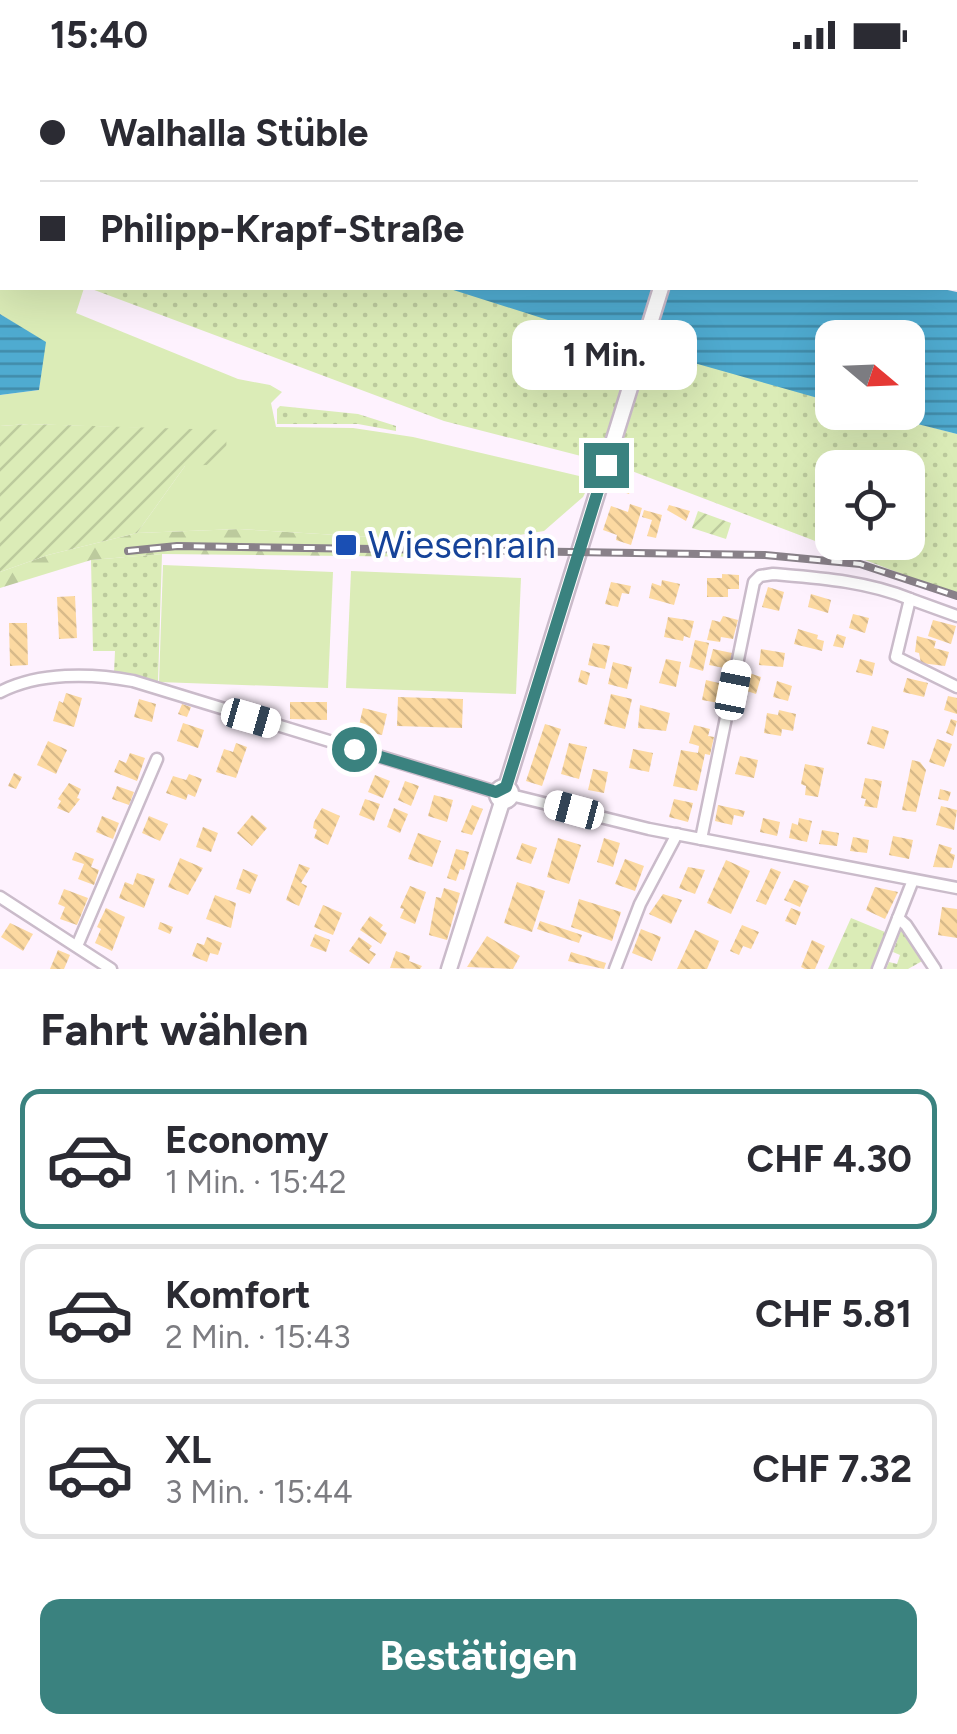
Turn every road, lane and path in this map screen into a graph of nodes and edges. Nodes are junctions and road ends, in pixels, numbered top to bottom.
1 (660, 290) edge
2 (910, 599) junction
3 (957, 616) edge
4 (957, 687) edge
5 (0, 691) edge
6 (157, 759) dead end
7 (504, 794) junction
8 (677, 834) junction
9 (701, 839) junction
10 (913, 880) junction
11 (957, 888) edge
12 (0, 896) edge
13 (898, 918) junction
14 (77, 946) junction
15 (112, 969) edge
16 (449, 969) edge
17 (615, 969) edge
18 (878, 969) edge
19 (935, 969) edge

1 - 7 street
2 - 3 street
2 - 4 street
2 - 9 street
5 - 7 street
6 - 14 street
7 - 8 street
7 - 16 street
8 - 9 street
8 - 17 street
9 - 10 street
10 - 11 street
10 - 13 street
12 - 14 street
13 - 18 street
13 - 19 street
14 - 15 street

